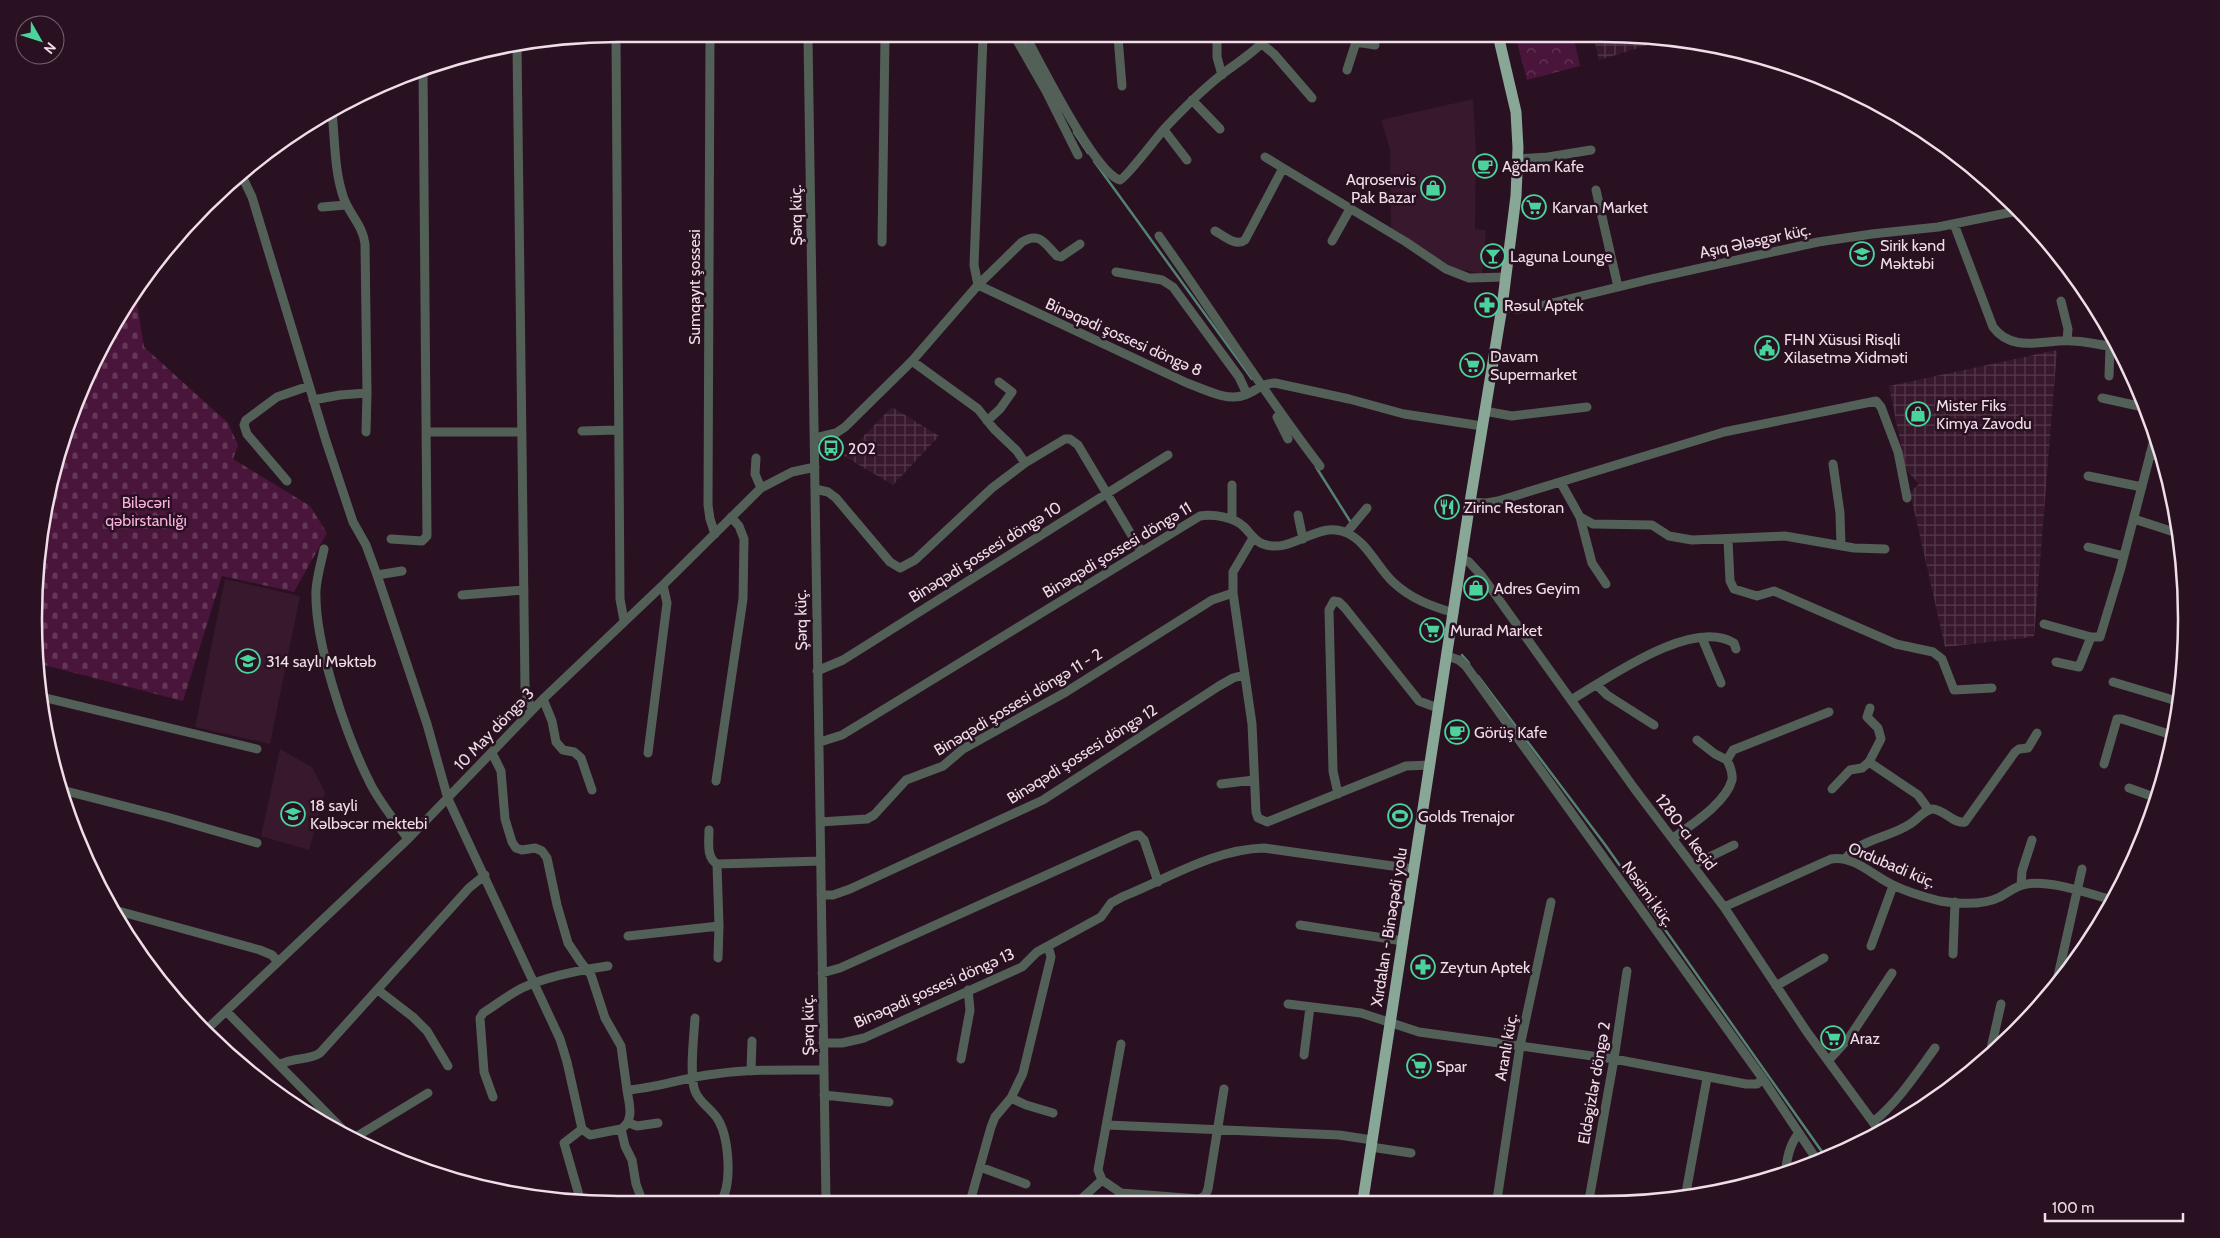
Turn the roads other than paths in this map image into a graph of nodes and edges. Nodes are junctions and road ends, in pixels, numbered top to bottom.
1 (616, 42) edge
2 (710, 42) edge
3 (808, 42) edge
4 (885, 42) edge
5 (983, 42) edge
6 (1019, 42) edge
7 (1029, 42) edge
8 (1118, 42) edge
9 (1217, 42) edge
10 (1356, 42) edge
11 (1366, 42) edge
12 (1500, 42) edge
13 (1262, 44) joint
14 (1375, 45) dead end
15 (517, 52) edge
16 (1347, 70) dead end
17 (1222, 74) junction
18 (423, 77) edge
19 (1122, 86) dead end
20 (1312, 98) dead end
21 (1192, 100) junction
22 (333, 119) edge
23 (1220, 129) dead end
24 (1164, 130) junction
25 (1591, 150) dead end
26 (1078, 155) dead end
27 (1265, 157) dead end
28 (1518, 159) junction
29 (1187, 160) dead end
30 (1283, 168) junction
31 (244, 182) edge
32 (1596, 190) dead end
33 (346, 205) junction
34 (322, 207) dead end
35 (1350, 209) junction
36 (2010, 212) edge
37 (1954, 224) junction
38 (1215, 231) dead end
39 (1159, 236) dead end
40 (1332, 241) dead end
41 (882, 242) dead end
42 (1080, 244) dead end
43 (1116, 272) dead end
44 (1506, 277) junction
45 (978, 285) junction
46 (1618, 287) junction
47 (2060, 301) dead end
48 (1502, 308) junction
49 (2067, 340) junction
50 (2108, 346) edge
51 (2113, 354) edge
52 (912, 361) junction
53 (2109, 376) dead end
54 (999, 382) dead end
55 (309, 386) junction
56 (1258, 387) junction
57 (367, 393) junction
58 (1247, 394) junction
59 (2102, 398) dead end
60 (313, 400) junction
61 (2137, 405) edge
62 (1587, 407) dead end
63 (1484, 411) junction
64 (987, 421) junction
65 (1482, 426) junction
66 (618, 430) junction
67 (582, 431) dead end
68 (366, 432) dead end
69 (426, 432) junction
70 (521, 432) junction
71 (815, 438) junction
72 (1288, 440) dead end
73 (2151, 449) edge
74 (2150, 454) junction
75 (2153, 455) edge
76 (1168, 456) dead end
77 (756, 458) dead end
78 (1025, 463) junction
79 (1833, 464) dead end
80 (1320, 466) dead end
81 (815, 467) junction
82 (2088, 476) dead end
83 (287, 481) dead end
84 (1561, 483) junction
85 (1232, 485) dead end
86 (2142, 487) junction
87 (762, 488) junction
88 (815, 489) junction
89 (1106, 494) junction
90 (1907, 498) dead end
91 (1470, 502) junction
92 (1367, 508) dead end
93 (1298, 514) dead end
94 (731, 517) junction
95 (1580, 517) junction
96 (2134, 519) junction
97 (1232, 520) junction
98 (2171, 531) edge
99 (1347, 532) junction
100 (715, 534) junction
101 (1253, 538) junction
102 (391, 539) dead end
103 (1303, 539) junction
104 (1728, 540) junction
105 (1841, 546) junction
106 (2088, 547) dead end
107 (324, 549) dead end
108 (1885, 550) dead end
109 (1141, 551) junction
110 (2124, 556) junction
111 (1462, 559) junction
112 (402, 571) dead end
113 (377, 575) junction
114 (1606, 584) dead end
115 (663, 586) junction
116 (524, 590) junction
117 (1233, 593) junction
118 (462, 595) dead end
119 (1454, 613) junction
120 (624, 621) junction
121 (2044, 624) dead end
122 (2091, 637) junction
123 (1702, 638) junction
124 (1736, 649) dead end
125 (1447, 656) junction
126 (2056, 662) dead end
127 (817, 671) junction
128 (1244, 675) junction
129 (2113, 682) dead end
130 (1721, 683) dead end
131 (1597, 685) junction
132 (1992, 688) dead end
133 (48, 698) edge
134 (543, 699) junction
135 (1571, 700) junction
136 (2172, 700) edge
137 (1438, 708) junction
138 (1870, 708) dead end
139 (533, 709) junction
140 (1829, 712) dead end
141 (1654, 725) dead end
142 (2037, 733) dead end
143 (2166, 733) edge
144 (1697, 740) dead end
145 (820, 742) junction
146 (256, 749) dead end
147 (492, 753) junction
148 (648, 753) dead end
149 (1727, 760) junction
150 (1869, 762) junction
151 (2104, 764) dead end
152 (1430, 765) junction
153 (1254, 780) junction
154 (716, 782) dead end
155 (1221, 784) dead end
156 (2129, 788) dead end
157 (1832, 789) dead end
158 (592, 790) dead end
159 (69, 792) edge
160 (1338, 794) junction
161 (2150, 795) edge
162 (448, 799) junction
163 (1929, 810) junction
164 (820, 822) junction
165 (709, 830) dead end
166 (1673, 838) junction
167 (408, 839) junction
168 (2032, 840) dead end
169 (257, 843) dead end
170 (1734, 845) dead end
171 (1845, 859) junction
172 (820, 861) junction
173 (716, 864) junction
174 (1693, 865) junction
175 (1414, 869) junction
176 (2082, 869) dead end
177 (485, 875) junction
178 (1158, 882) junction
179 (2021, 885) junction
180 (1893, 886) junction
181 (2078, 892) junction
182 (821, 895) junction
183 (2105, 898) edge
184 (1551, 902) dead end
185 (1955, 902) junction
186 (1724, 907) junction
187 (123, 912) edge
188 (1300, 925) dead end
189 (719, 926) junction
190 (628, 936) dead end
191 (1403, 941) junction
192 (1048, 946) junction
193 (1871, 946) dead end
194 (1953, 954) dead end
195 (718, 958) dead end
196 (1824, 958) dead end
197 (278, 962) junction
198 (608, 966) dead end
199 (2060, 967) edge
200 (587, 969) junction
201 (1627, 971) dead end
202 (822, 973) junction
203 (1892, 973) dead end
204 (535, 983) junction
205 (1776, 986) junction
206 (378, 990) junction
207 (968, 990) junction
208 (1288, 1004) dead end
209 (2001, 1004) dead end
210 (1310, 1007) junction
211 (226, 1012) junction
212 (695, 1018) dead end
213 (1391, 1022) junction
214 (210, 1026) edge
215 (752, 1041) dead end
216 (1993, 1042) edge
217 (823, 1044) junction
218 (1121, 1044) dead end
219 (1520, 1046) junction
220 (1935, 1048) dead end
221 (1304, 1054) dead end
222 (961, 1059) dead end
223 (1614, 1059) junction
224 (1828, 1062) junction
225 (279, 1065) junction
226 (448, 1066) dead end
227 (824, 1070) junction
228 (751, 1071) junction
229 (693, 1078) junction
230 (1707, 1078) junction
231 (1763, 1079) junction
232 (1224, 1089) dead end
233 (627, 1090) junction
234 (428, 1093) dead end
235 (824, 1095) junction
236 (493, 1096) dead end
237 (1010, 1098) junction
238 (889, 1102) dead end
239 (1053, 1112) dead end
240 (332, 1118) edge
241 (629, 1122) junction
242 (658, 1123) dead end
243 (1877, 1124) edge
244 (1107, 1125) junction
245 (1876, 1126) edge
246 (582, 1129) junction
247 (621, 1129) junction
248 (1218, 1129) junction
249 (1799, 1133) junction
250 (360, 1134) edge
251 (1372, 1143) junction
252 (1411, 1153) dead end
253 (1814, 1155) edge
254 (1786, 1165) edge
255 (980, 1167) junction
256 (1102, 1180) junction
257 (1026, 1184) dead end
258 (1687, 1189) edge
259 (578, 1194) dead end
260 (640, 1196) edge
261 (724, 1196) edge
262 (826, 1196) edge
263 (972, 1196) edge
264 (1084, 1196) edge
265 (1160, 1196) edge
266 (1205, 1196) edge
267 (1364, 1196) edge
268 (1498, 1196) edge
269 (1590, 1196) edge

1 - 66 street
2 - 100 street, Sumqayıt şossesi
3 - 71 street, Şərq küç.
4 - 41 street
5 - 45 street
6 - 26 street
7 - 24 street
8 - 19 street
9 - 17 street
10 - 16 street
11 - 14 street
12 - 28 main road, Xırdalan - Binəqədi yolu
13 - 17 street
13 - 20 street
15 - 70 street
17 - 21 street
18 - 69 street
21 - 23 street
21 - 24 street
22 - 33 street
24 - 29 street
25 - 28 street
27 - 30 street
28 - 44 main road, Xırdalan - Binəqədi yolu
30 - 35 street
30 - 38 street
31 - 55 street
32 - 46 street
33 - 34 street
33 - 57 street
35 - 40 street
35 - 44 street
36 - 37 street, Aşıq Ələsgər küç.
37 - 46 street, Aşıq Ələsgər küç.
37 - 49 street
39 - 56 street
42 - 45 street
43 - 58 street
44 - 48 main road, Xırdalan - Binəqədi yolu
45 - 52 street
45 - 58 street, Binəqədi şossesi döngə 8
46 - 48 street, Aşıq Ələsgər küç.
47 - 49 street
48 - 63 main road, Xırdalan - Binəqədi yolu
49 - 50 street
51 - 53 street
52 - 64 street
52 - 71 street
54 - 64 street
55 - 60 street
55 - 83 street
56 - 58 street, Binəqədi şossesi döngə 8
56 - 65 street, Binəqədi şossesi döngə 8
56 - 72 street
56 - 80 street
57 - 60 street
57 - 68 street
59 - 61 street
60 - 113 street
62 - 63 street
63 - 65 main road, Xırdalan - Binəqədi yolu
64 - 78 street
65 - 91 main road, Xırdalan - Binəqədi yolu
66 - 67 street
66 - 120 street
69 - 70 street
69 - 102 street
70 - 116 street
71 - 81 street, Şərq küç.
73 - 74 street
74 - 75 street
74 - 86 street
76 - 89 street, Binəqədi şossesi döngə 10
77 - 87 street
78 - 88 street
78 - 89 street
79 - 105 street
81 - 87 street, 10 May döngə 3
81 - 88 street, Şərq küç.
82 - 86 street
84 - 90 street
84 - 91 street
84 - 95 street
85 - 97 street
86 - 96 street
87 - 94 street, 10 May döngə 3
88 - 127 street, Şərq küç.
89 - 109 street
89 - 127 street, Binəqədi şossesi döngə 10
91 - 111 main road, Xırdalan - Binəqədi yolu
92 - 99 street
93 - 103 street
94 - 100 street, 10 May döngə 3
94 - 154 street
95 - 104 street
95 - 114 street
96 - 98 street
96 - 110 street
97 - 101 street
97 - 109 street, Binəqədi şossesi döngə 11
99 - 103 street
99 - 119 street
100 - 115 street, 10 May döngə 3
101 - 103 street
101 - 117 street
104 - 105 street
104 - 132 street
105 - 108 street
106 - 110 street
107 - 167 street
109 - 145 street, Binəqədi şossesi döngə 11
110 - 122 street
111 - 119 main road, Xırdalan - Binəqədi yolu
111 - 135 street, 1280-cı keçid
112 - 113 street
113 - 162 street
115 - 120 street, 10 May döngə 3
115 - 148 street
116 - 118 street
116 - 139 street
117 - 128 street
117 - 164 street, Binəqədi şossesi döngə 11 - 2
119 - 125 main road, Xırdalan - Binəqədi yolu
120 - 134 street, 10 May döngə 3
121 - 122 street
122 - 126 street
123 - 124 street
123 - 130 street
123 - 131 street
125 - 137 main road, Xırdalan - Binəqədi yolu
125 - 231 street, Nəsimi küç.
127 - 145 street, Şərq küç.
128 - 153 street
128 - 182 street, Binəqədi şossesi döngə 12
129 - 136 street
131 - 135 street
131 - 141 street
133 - 146 street
134 - 139 street, 10 May döngə 3
134 - 158 street
135 - 166 street, 1280-cı keçid
137 - 152 main road, Xırdalan - Binəqədi yolu
137 - 160 street
138 - 150 street
139 - 147 street, 10 May döngə 3
140 - 149 street
142 - 163 street
143 - 151 street
144 - 149 street
145 - 164 street, Şərq küç.
147 - 162 street, 10 May döngə 3
147 - 200 street
149 - 166 street
150 - 157 street
150 - 163 street
152 - 160 street
152 - 175 main road, Xırdalan - Binəqədi yolu
153 - 155 street
153 - 160 street
156 - 161 street
159 - 169 street
162 - 167 street, 10 May döngə 3
162 - 177 street
163 - 171 street
164 - 172 street, Şərq küç.
165 - 173 street
166 - 174 street, 1280-cı keçid
167 - 197 street, 10 May döngə 3
168 - 179 street
170 - 174 street
171 - 180 street, Ordubadi küç.
171 - 186 street, Ordubadi küç.
172 - 173 street
172 - 182 street, Şərq küç.
173 - 189 street
174 - 186 street, 1280-cı keçid
175 - 178 street, Binəqədi şossesi döngə 13
175 - 191 main road, Xırdalan - Binəqədi yolu
176 - 181 street
177 - 204 street
177 - 206 street
178 - 192 street, Binəqədi şossesi döngə 13
178 - 202 street
179 - 181 street, Ordubadi küç.
179 - 185 street, Ordubadi küç.
180 - 185 street, Ordubadi küç.
180 - 193 street
181 - 183 street, Ordubadi küç.
181 - 199 street
182 - 202 street, Şərq küç.
184 - 219 street, Aranlı küç.
185 - 194 street
186 - 205 street, 1280-cı keçid
187 - 197 street
188 - 191 street
189 - 190 street
189 - 195 street
191 - 213 main road, Xırdalan - Binəqədi yolu
192 - 207 street, Binəqədi şossesi döngə 13
192 - 237 street
196 - 205 street
197 - 211 street, 10 May döngə 3
198 - 200 street
200 - 204 street
200 - 233 street
201 - 223 street, Eldəgizlər döngə 2
202 - 217 street, Şərq küç.
203 - 224 street
204 - 236 street
204 - 246 street
205 - 224 street, 1280-cı keçid
206 - 225 street
206 - 226 street
207 - 217 street, Binəqədi şossesi döngə 13
207 - 222 street
208 - 210 street
209 - 216 street
210 - 213 street
210 - 221 street
211 - 214 street, 10 May döngə 3
211 - 225 street
212 - 229 street
213 - 219 street
213 - 251 main road, Xırdalan - Binəqədi yolu
215 - 228 street
217 - 227 street, Şərq küç.
218 - 244 street
219 - 223 street
219 - 268 street, Aranlı küç.
220 - 243 street
223 - 230 street
223 - 269 street, Eldəgizlər döngə 2
224 - 245 street, 1280-cı keçid
225 - 240 street
227 - 228 street
227 - 235 street, Şərq küç.
228 - 229 street
229 - 233 street
229 - 261 street
230 - 231 street
230 - 258 street
231 - 249 street, Nəsimi küç.
232 - 248 street
233 - 241 street
234 - 250 street
235 - 238 street
235 - 262 street, Şərq küç.
237 - 239 street
237 - 255 street
241 - 242 street
241 - 247 street
244 - 248 street
244 - 256 street
246 - 247 street
246 - 259 street
247 - 260 street
248 - 251 street
248 - 266 street
249 - 253 street, Nəsimi küç.
249 - 254 street
251 - 252 street
251 - 267 main road, Xırdalan - Binəqədi yolu
255 - 257 street
255 - 263 street
256 - 264 street
256 - 265 street

